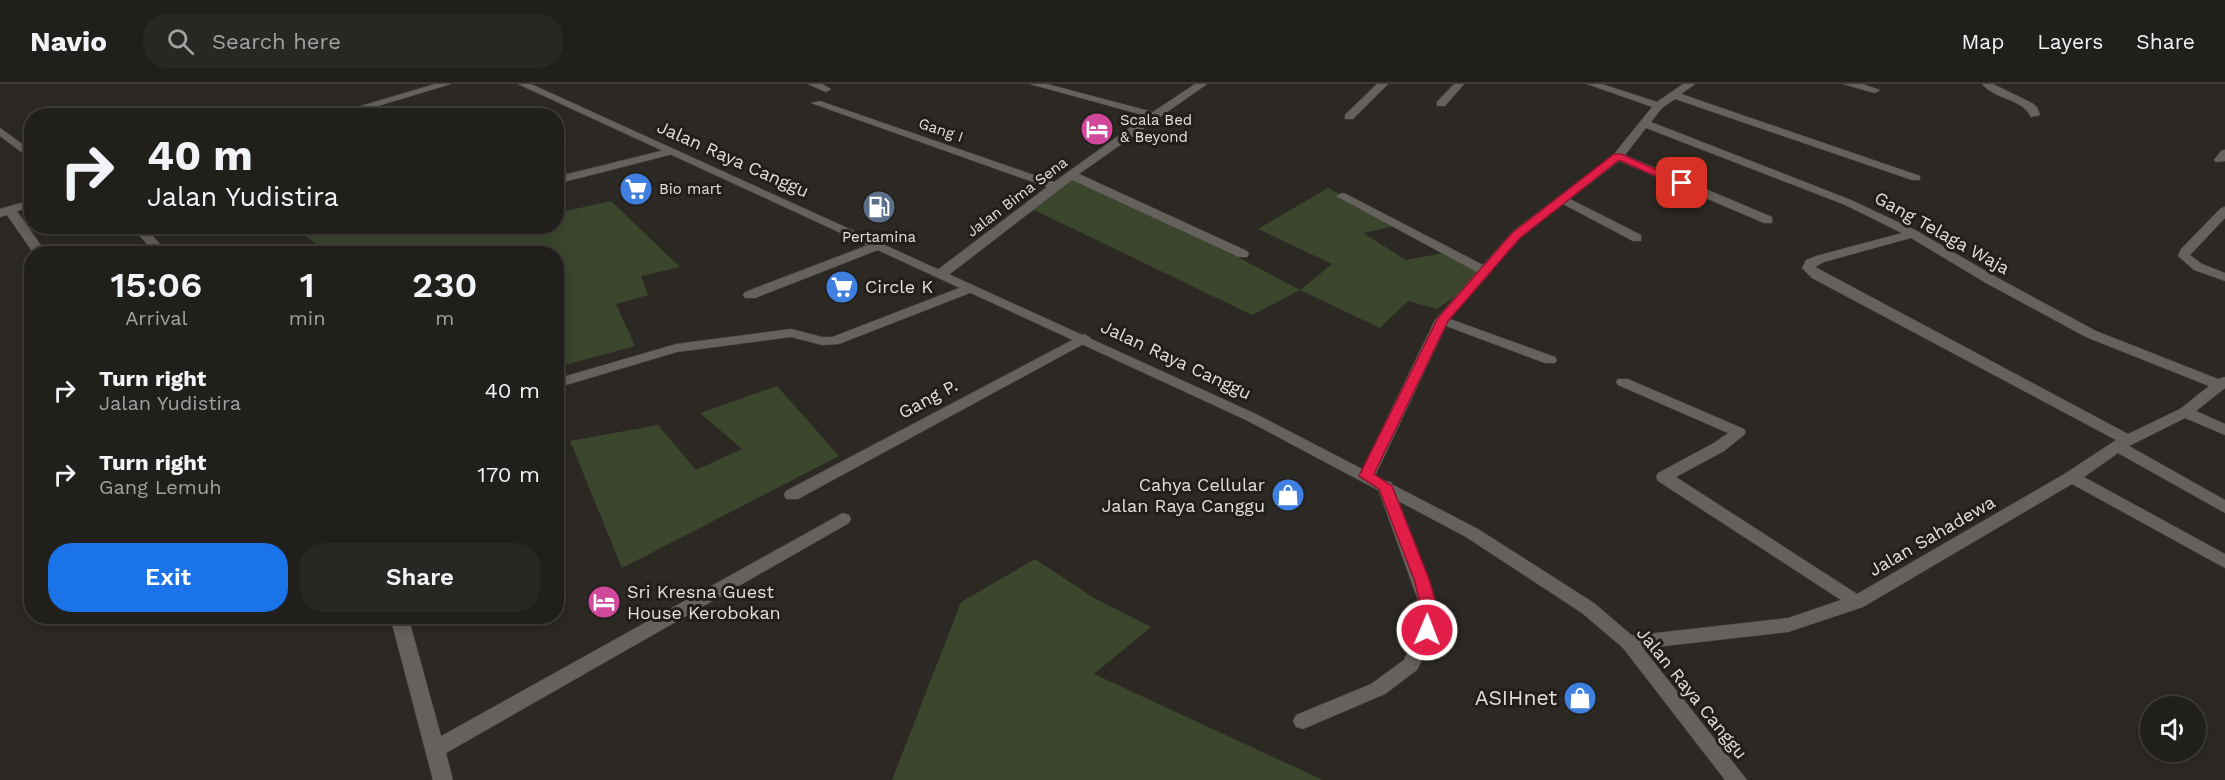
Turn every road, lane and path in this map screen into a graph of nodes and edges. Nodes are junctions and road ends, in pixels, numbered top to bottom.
1 (446, 84) edge
2 (524, 84) edge
3 (813, 84) edge
4 (1035, 84) edge
5 (1202, 84) edge
6 (1383, 84) edge
7 (1459, 84) edge
8 (1592, 84) edge
9 (1690, 84) edge
10 (1848, 84) edge
11 (1987, 84) edge
12 (826, 88) dead end
13 (1875, 90) dead end
14 (1676, 96) junction
15 (816, 103) dead end
16 (1441, 104) dead end
17 (1658, 106) junction
18 (360, 108) edge
19 (1153, 115) junction
20 (2035, 115) dead end
21 (1349, 117) dead end
22 (1643, 123) junction
23 (0, 131) edge
24 (24, 150) edge
25 (669, 152) junction
26 (1618, 156) junction
27 (1071, 175) junction
28 (1916, 178) dead end
29 (564, 179) edge
30 (1056, 186) junction
31 (1342, 196) dead end
32 (1563, 200) junction
33 (24, 206) edge
34 (2225, 211) edge
35 (5, 212) edge
36 (1768, 220) dead end
37 (144, 234) edge
38 (1913, 234) junction
39 (1637, 238) dead end
40 (879, 245) junction
41 (34, 246) edge
42 (156, 246) edge
43 (1243, 254) dead end
44 (1486, 271) junction
45 (941, 274) junction
46 (2225, 278) edge
47 (970, 288) junction
48 (750, 295) dead end
49 (1442, 320) junction
50 (1084, 338) junction
51 (1550, 360) dead end
52 (564, 382) edge
53 (1623, 382) dead end
54 (2222, 383) edge
55 (2185, 412) junction
56 (2225, 430) edge
57 (2123, 443) junction
58 (1366, 476) junction
59 (2072, 477) junction
60 (1385, 486) junction
61 (792, 495) dead end
62 (2225, 507) edge
63 (843, 519) dead end
64 (2225, 562) edge
65 (1857, 602) junction
66 (401, 624) edge
67 (1629, 643) junction
68 (1303, 721) dead end
69 (434, 750) junction
70 (443, 780) edge
71 (1737, 780) edge

1 - 18 street
2 - 25 street, Jalan Raya Canggu
3 - 12 street
4 - 19 street
5 - 19 street, Jalan Bima Sena
6 - 21 street
7 - 16 street
8 - 17 street
9 - 14 street
10 - 13 street
11 - 20 street
14 - 17 street
14 - 28 street
15 - 30 street, Gang I
17 - 22 street
19 - 27 street, Jalan Bima Sena
22 - 26 street
22 - 38 street, Gang Telaga Waja
23 - 24 street
25 - 29 street
25 - 40 street, Jalan Raya Canggu
26 - 32 street
26 - 36 street
27 - 30 street, Jalan Bima Sena
27 - 43 street
30 - 45 street, Jalan Bima Sena
31 - 44 street
32 - 39 street
32 - 44 street
33 - 35 street
34 - 46 street
35 - 41 street
37 - 42 street
38 - 54 street, Gang Telaga Waja
38 - 57 street
40 - 45 street, Jalan Raya Canggu
40 - 48 street
44 - 49 street
45 - 47 street, Jalan Raya Canggu
47 - 50 street, Jalan Raya Canggu
47 - 52 street
49 - 51 street
49 - 58 street
50 - 58 street, Jalan Raya Canggu
50 - 61 street, Gang P.
53 - 65 street
54 - 55 street, Jalan Sahadewa
55 - 56 street
55 - 57 street, Jalan Sahadewa
57 - 59 street, Jalan Sahadewa
57 - 62 street
58 - 60 street, Jalan Raya Canggu
59 - 64 street
59 - 65 street, Jalan Sahadewa
60 - 67 street, Jalan Raya Canggu
60 - 68 street
63 - 69 street
65 - 67 street, Jalan Sahadewa
66 - 69 street
67 - 71 street, Jalan Raya Canggu
69 - 70 street

